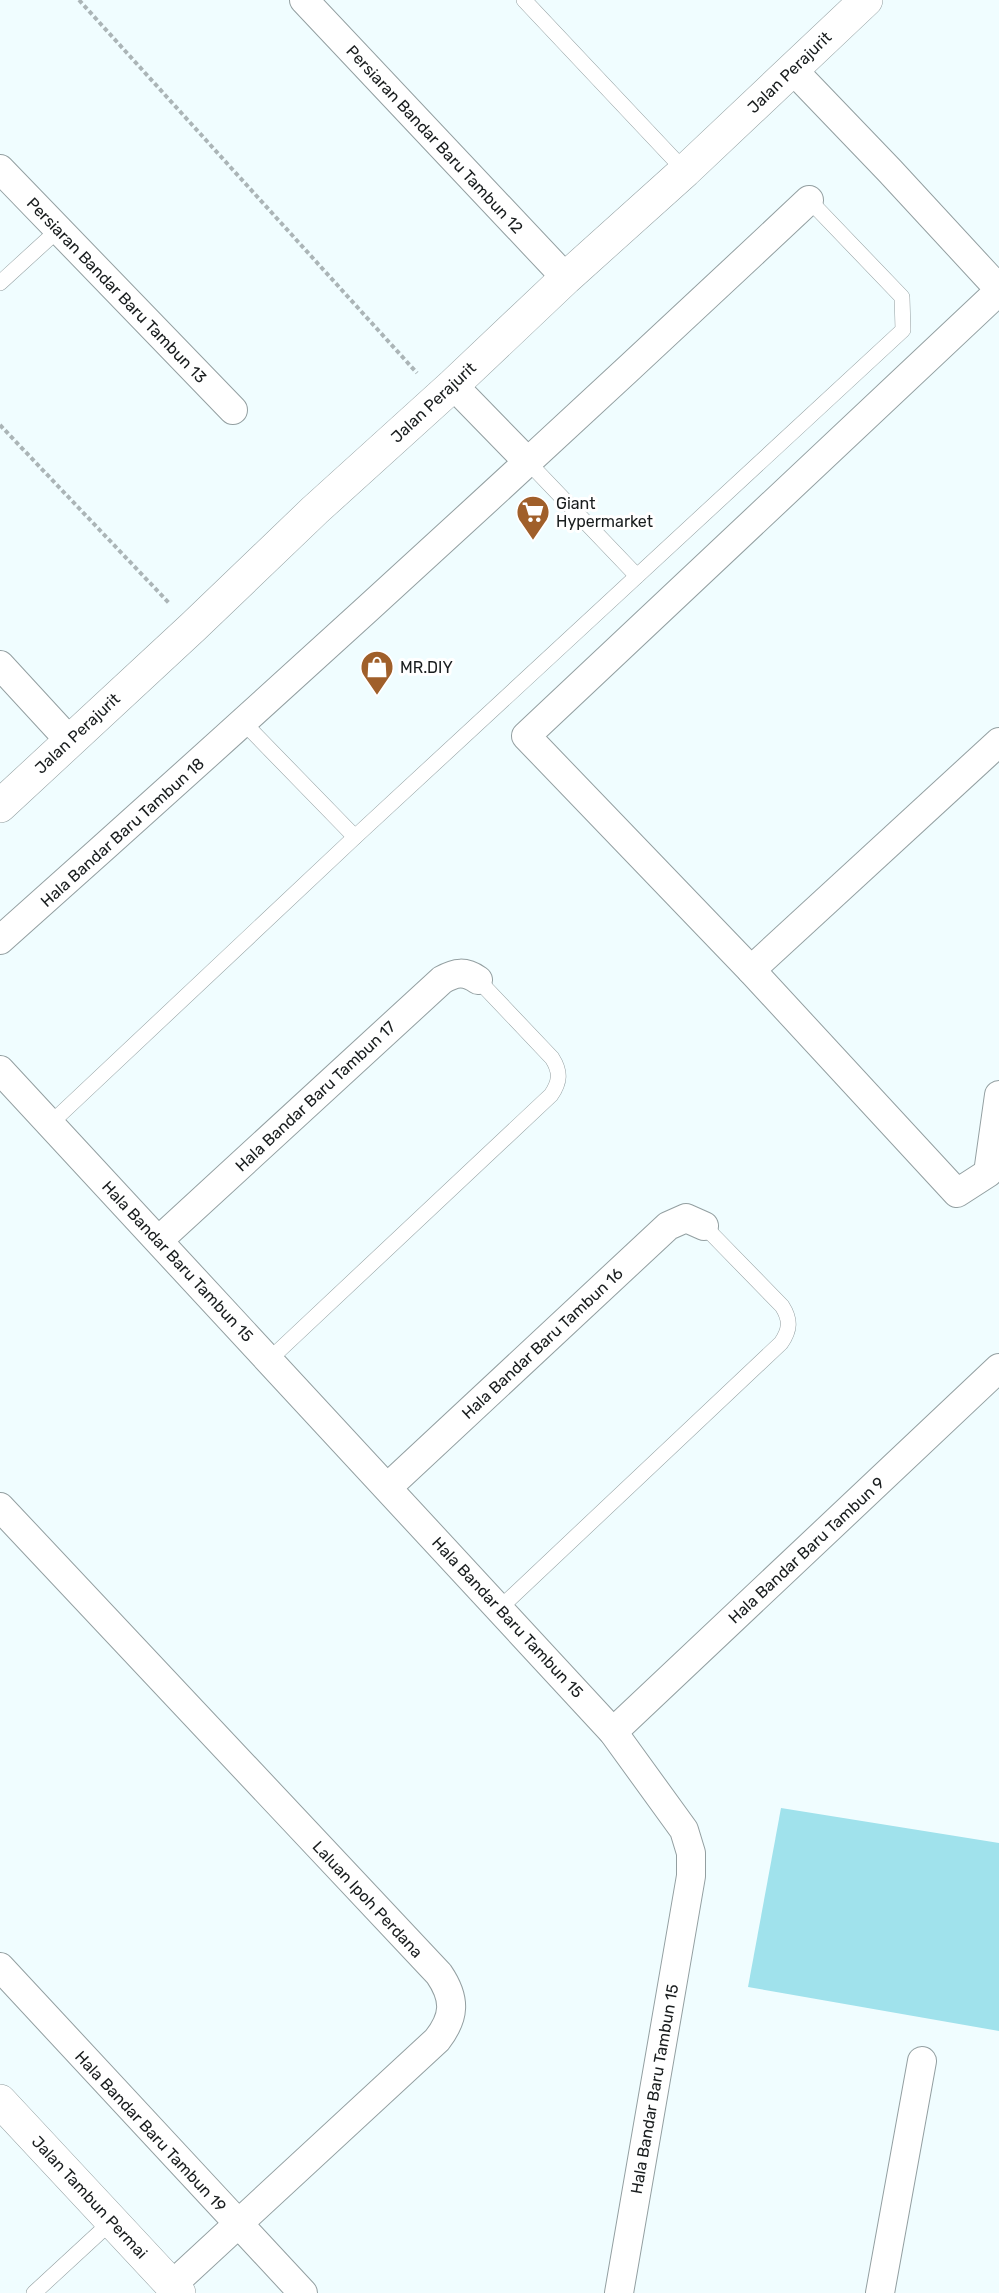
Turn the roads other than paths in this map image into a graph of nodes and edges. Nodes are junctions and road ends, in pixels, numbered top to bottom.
1 (524, 0) edge
2 (866, 0) edge
3 (308, 1) edge
4 (793, 69) junction
5 (0, 169) edge
6 (685, 171) junction
7 (809, 200) joint
8 (58, 230) junction
9 (566, 278) junction
10 (0, 283) edge
11 (999, 290) edge
12 (446, 391) junction
13 (233, 410) dead end
14 (529, 463) junction
15 (637, 576) junction
16 (2, 671) edge
17 (244, 723) junction
18 (69, 740) junction
19 (999, 742) edge
20 (0, 806) edge
21 (356, 837) junction
22 (0, 940) edge
23 (751, 970) junction
24 (478, 980) joint
25 (0, 1070) edge
26 (999, 1095) edge
27 (50, 1124) junction
28 (704, 1226) joint
29 (159, 1240) junction
30 (270, 1359) junction
31 (999, 1368) edge
32 (388, 1487) junction
33 (0, 1507) edge
34 (500, 1608) junction
35 (613, 1732) junction
36 (0, 1967) edge
37 (922, 2061) dead end
38 (0, 2101) edge
39 (112, 2221) junction
40 (238, 2224) junction
41 (175, 2289) edge
42 (34, 2293) edge
43 (303, 2293) edge
44 (619, 2293) edge
45 (880, 2293) edge

1 - 6 lane
2 - 4 street, Jalan Perajurit
3 - 9 street, Persiaran Bandar Baru Tambun 12
4 - 6 street, Jalan Perajurit
4 - 11 street
5 - 8 street, Persiaran Bandar Baru Tambun 13
6 - 9 street, Jalan Perajurit
7 - 14 street, Hala Bandar Baru Tambun 18
7 - 15 lane
8 - 10 lane
8 - 13 street, Persiaran Bandar Baru Tambun 13
9 - 12 street, Jalan Perajurit
11 - 23 street
12 - 14 street
12 - 18 street, Jalan Perajurit
14 - 15 lane
14 - 17 street, Hala Bandar Baru Tambun 18
15 - 21 lane
16 - 18 street
17 - 21 lane
17 - 22 street, Hala Bandar Baru Tambun 18
18 - 20 street, Jalan Perajurit
19 - 23 street
21 - 27 lane
23 - 26 street
24 - 29 street, Hala Bandar Baru Tambun 17
24 - 30 lane
25 - 27 street, Hala Bandar Baru Tambun 15
27 - 29 street, Hala Bandar Baru Tambun 15
28 - 32 street, Hala Bandar Baru Tambun 16
28 - 34 lane
29 - 30 street, Hala Bandar Baru Tambun 15
30 - 32 street, Hala Bandar Baru Tambun 15
31 - 35 street, Hala Bandar Baru Tambun 9
32 - 34 street, Hala Bandar Baru Tambun 15
33 - 40 street, Laluan Ipoh Perdana
34 - 35 street, Hala Bandar Baru Tambun 15
35 - 44 street, Hala Bandar Baru Tambun 15
36 - 40 street, Hala Bandar Baru Tambun 19
37 - 45 street
38 - 39 street, Jalan Tambun Permai
39 - 41 street, Jalan Tambun Permai
39 - 42 lane
40 - 41 street, Laluan Ipoh Perdana
40 - 43 street, Hala Bandar Baru Tambun 19

